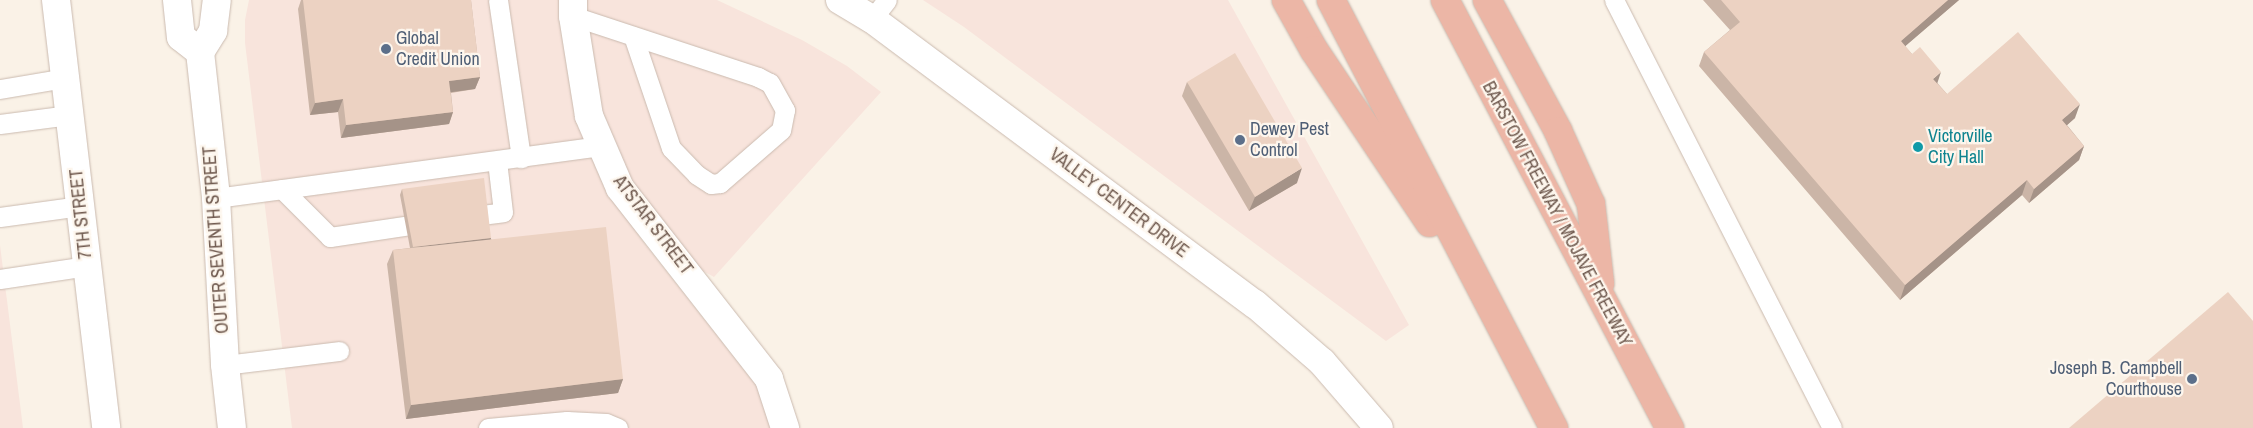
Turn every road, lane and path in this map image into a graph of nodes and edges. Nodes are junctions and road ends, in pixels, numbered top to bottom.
1 (56, 0) edge
2 (177, 0) edge
3 (218, 0) edge
4 (498, 0) edge
5 (840, 0) edge
6 (1286, 0) edge
7 (1331, 0) edge
8 (1445, 0) edge
9 (1487, 0) edge
10 (1614, 0) edge
11 (573, 8) edge
12 (880, 9) edge
13 (633, 36) junction
14 (200, 52) junction
15 (65, 78) junction
16 (0, 89) edge
17 (69, 114) junction
18 (0, 124) edge
19 (600, 146) junction
20 (521, 158) junction
21 (497, 161) junction
22 (282, 189) junction
23 (216, 198) junction
24 (80, 206) junction
25 (0, 217) edge
26 (87, 266) junction
27 (0, 279) edge
28 (1602, 299) junction
29 (1507, 337) junction
30 (339, 351) dead end
31 (225, 365) junction
32 (106, 428) edge
33 (232, 428) edge
34 (488, 428) edge
35 (618, 428) edge
36 (785, 428) edge
37 (1379, 428) edge
38 (1554, 428) edge
39 (1670, 428) edge
40 (1832, 428) edge

1 - 15 street, 7TH STREET
2 - 14 street
3 - 14 street
4 - 20 lane
5 - 12 street, VALLEY CENTER DRIVE
6 - 29 highway
7 - 29 highway
8 - 28 highway, BARSTOW FREEWAY / MOJAVE FREEWAY
9 - 28 highway
10 - 40 lane
11 - 13 lane
11 - 19 street, ATSTAR STREET
12 - 37 street, VALLEY CENTER DRIVE
13 - 13 lane
14 - 23 street, OUTER SEVENTH STREET
15 - 16 lane
15 - 17 street, 7TH STREET
17 - 18 lane
17 - 24 street, 7TH STREET
19 - 20 lane
19 - 36 street, ATSTAR STREET
20 - 21 lane
21 - 22 lane
21 - 22 lane
22 - 23 lane
23 - 31 street, OUTER SEVENTH STREET
24 - 25 lane
24 - 26 street, 7TH STREET
26 - 27 lane
26 - 32 street, 7TH STREET
28 - 39 highway, BARSTOW FREEWAY / MOJAVE FREEWAY
29 - 38 highway
30 - 31 lane
31 - 33 street, OUTER SEVENTH STREET
34 - 35 lane

